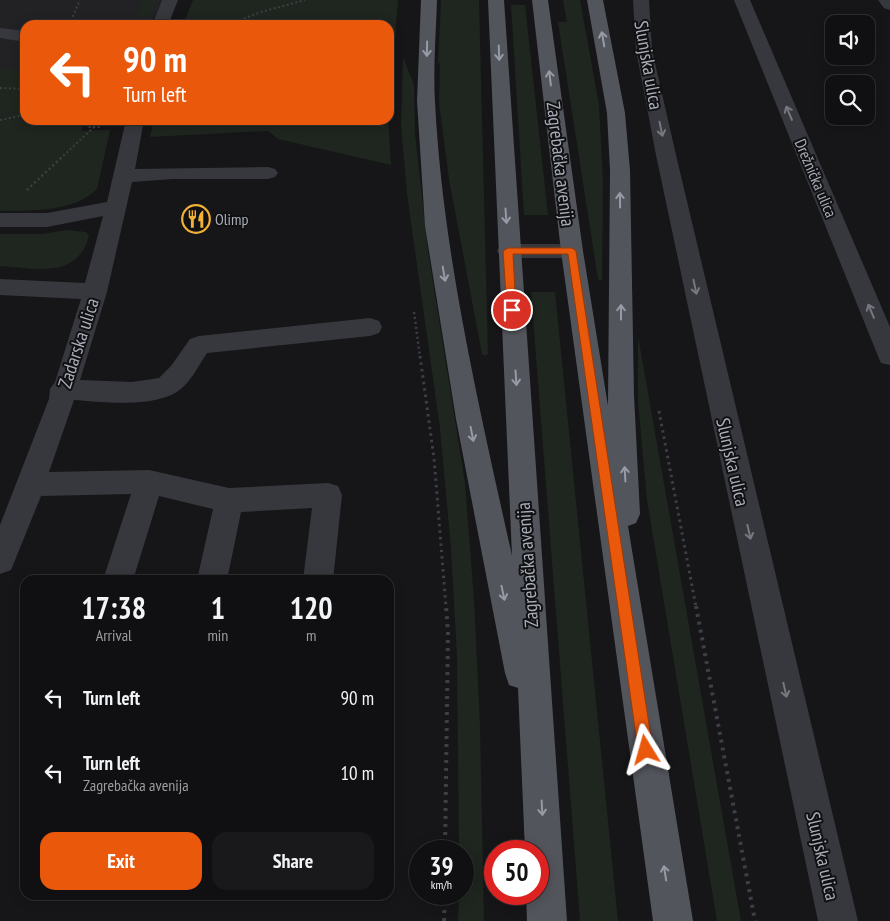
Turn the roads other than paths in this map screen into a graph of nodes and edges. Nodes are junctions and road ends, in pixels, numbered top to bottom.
1 (170, 0) edge
2 (429, 0) edge
3 (595, 0) edge
4 (641, 0) edge
5 (742, 0) edge
6 (886, 0) edge
7 (497, 2) edge
8 (541, 3) edge
9 (890, 5) edge
10 (162, 20) edge
11 (0, 33) edge
12 (20, 35) edge
13 (134, 125) edge
14 (268, 173) dead end
15 (124, 176) junction
16 (117, 206) junction
17 (0, 220) edge
18 (508, 251) junction
19 (572, 251) junction
20 (0, 287) edge
21 (95, 292) junction
22 (370, 327) dead end
23 (890, 356) edge
24 (63, 389) junction
25 (149, 482) junction
26 (32, 484) junction
27 (229, 500) junction
28 (0, 560) edge
29 (120, 575) edge
30 (213, 575) edge
31 (319, 575) edge
32 (646, 750) junction
33 (540, 759) junction
34 (547, 921) edge
35 (673, 921) edge
36 (838, 921) edge

1 - 10 street
2 -> 33 main road
32 -> 3 main road
4 -> 36 street, Slunjska ulica
23 -> 5 street, Drežnička ulica
6 - 9 street
7 -> 18 main road, Zagrebačka avenija
19 -> 8 main road, Zagrebačka avenija
11 - 12 street
13 - 15 street, Zadarska ulica
14 - 15 street
15 - 16 street, Zadarska ulica
16 - 17 street
16 - 21 street, Zadarska ulica
18 - 19 street
18 -> 33 main road, Zagrebačka avenija
19 - 32 main road, Zagrebačka avenija
20 - 21 street
21 - 24 street, Zadarska ulica
22 - 24 street
24 - 26 street, Zadarska ulica
25 - 26 street
25 - 27 street
25 - 29 street
26 - 28 street, Zadarska ulica
27 - 30 street
27 - 31 street
35 -> 32 main road, Zagrebačka avenija
33 -> 34 main road, Zagrebačka avenija

